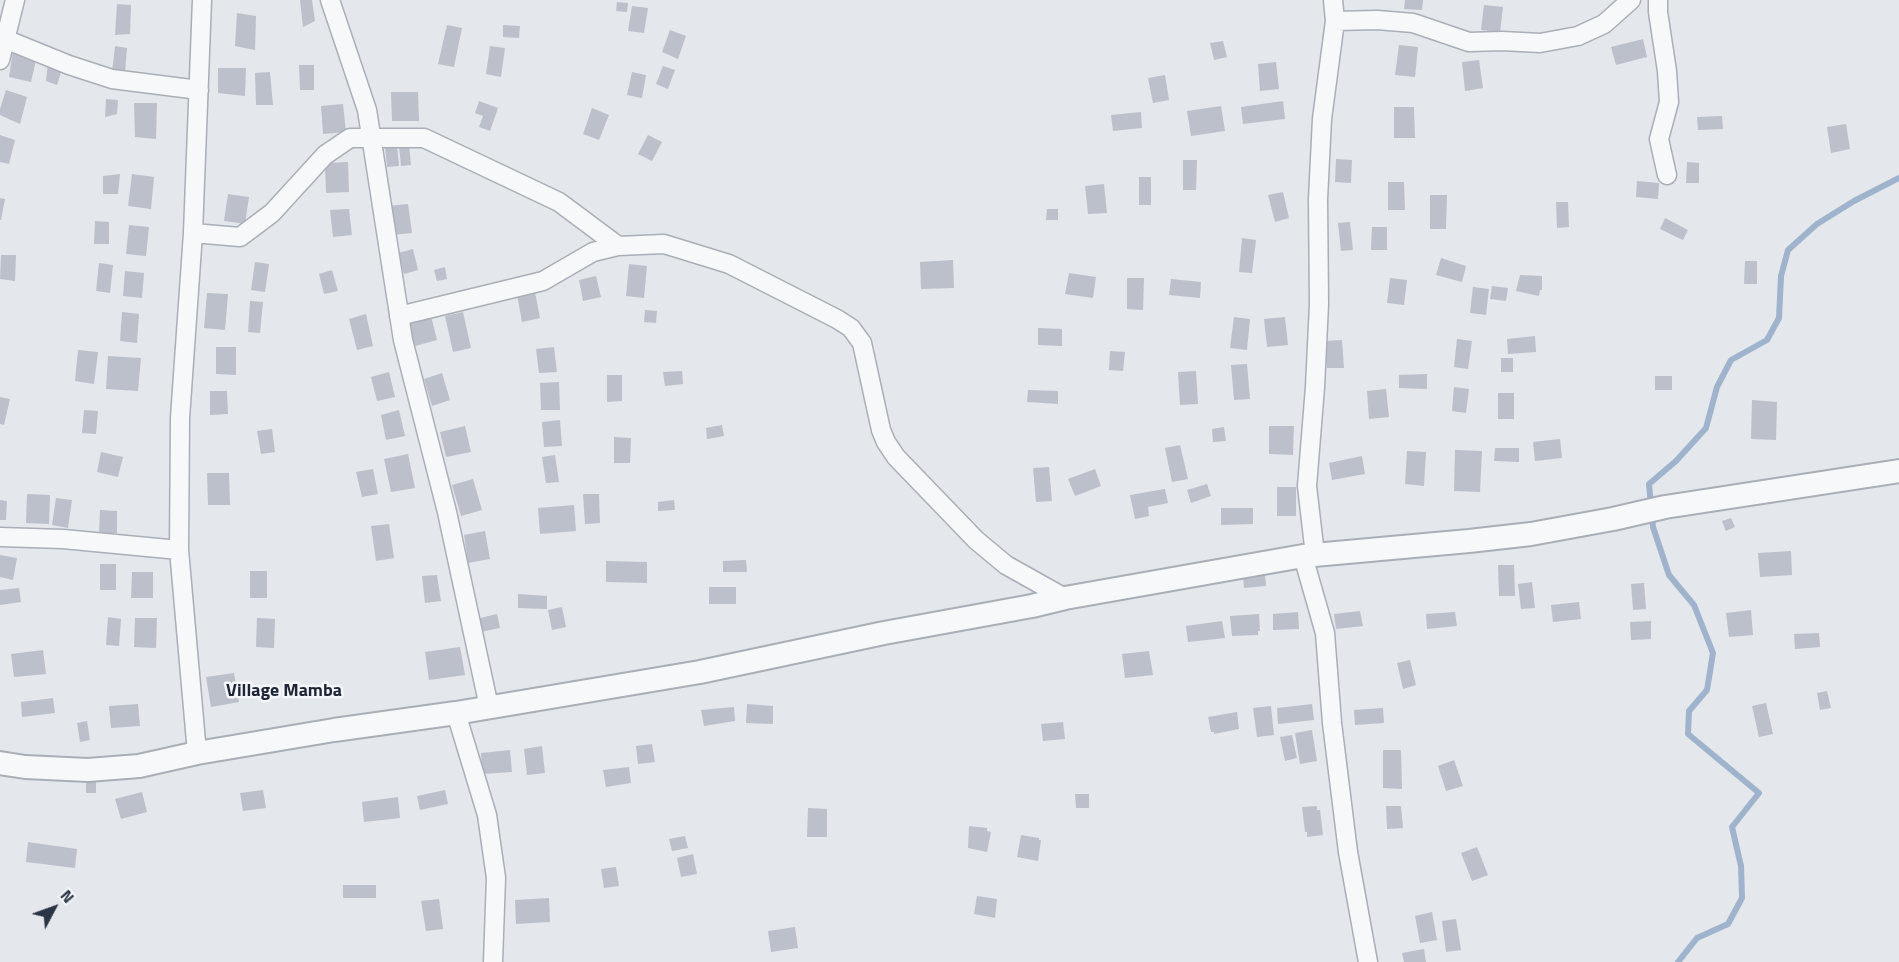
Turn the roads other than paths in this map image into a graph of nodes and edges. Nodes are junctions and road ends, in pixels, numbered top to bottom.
1 (15, 0) edge
2 (202, 0) edge
3 (330, 0) edge
4 (1334, 0) edge
5 (1631, 0) edge
6 (1658, 0) edge
7 (1335, 21) junction
8 (3, 37) edge
9 (0, 60) edge
10 (199, 90) junction
11 (372, 137) junction
12 (1667, 175) dead end
13 (193, 233) junction
14 (618, 246) junction
15 (399, 316) junction
16 (1899, 471) edge
17 (0, 537) edge
18 (179, 550) junction
19 (1309, 556) junction
20 (1065, 598) junction
21 (489, 707) junction
22 (456, 713) junction
23 (197, 753) junction
24 (0, 763) edge
25 (493, 962) edge
26 (1368, 962) edge

1 - 8 street
2 - 10 street
3 - 11 street
4 - 7 street
5 - 7 street
6 - 12 street
7 - 19 street
8 - 9 street
8 - 10 street
10 - 13 street
11 - 13 street
11 - 14 street
11 - 15 street
13 - 18 street
14 - 15 street
14 - 20 street
15 - 21 street
16 - 19 street
17 - 18 street
18 - 23 street
19 - 20 street
19 - 26 street
20 - 21 street
21 - 22 street
22 - 23 street
22 - 25 street
23 - 24 street

